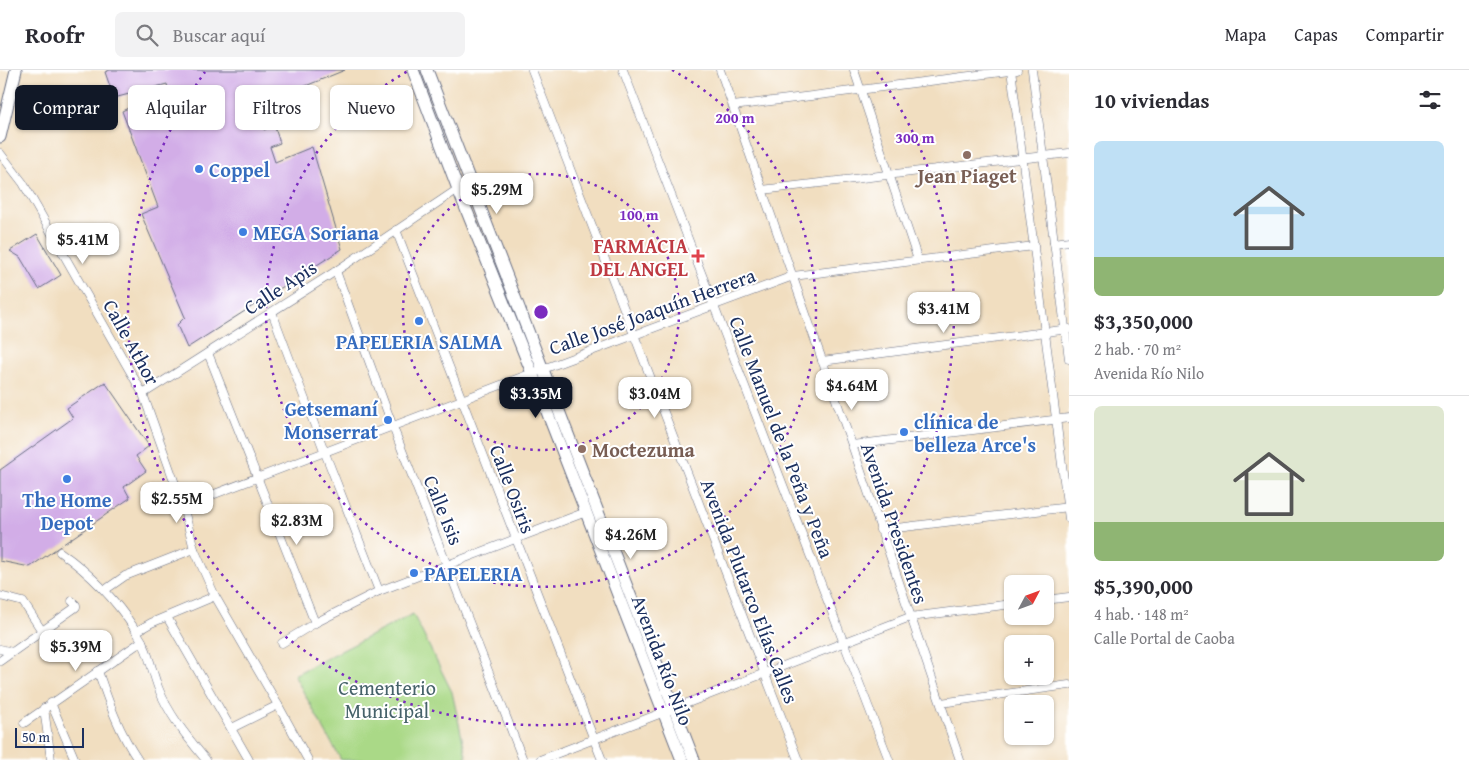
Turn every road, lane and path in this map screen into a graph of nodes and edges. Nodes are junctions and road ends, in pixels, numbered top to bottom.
1 (8, 70) edge
2 (16, 70) edge
3 (413, 70) edge
4 (427, 70) edge
5 (532, 70) edge
6 (623, 70) edge
7 (720, 70) edge
8 (854, 70) edge
9 (1013, 70) edge
10 (1032, 70) edge
11 (861, 90) junction
12 (0, 104) edge
13 (733, 106) junction
14 (0, 137) edge
15 (0, 152) edge
16 (1069, 153) edge
17 (1043, 156) junction
18 (1023, 159) junction
19 (890, 175) junction
20 (458, 189) junction
21 (762, 190) junction
22 (396, 230) junction
23 (1069, 241) edge
24 (1054, 243) junction
25 (1034, 246) junction
26 (918, 260) junction
27 (336, 271) junction
28 (793, 276) junction
29 (714, 305) junction
30 (272, 312) junction
31 (1067, 329) edge
32 (1045, 332) junction
33 (634, 335) junction
34 (208, 353) junction
35 (1069, 359) edge
36 (822, 361) junction
37 (537, 371) junction
38 (143, 394) junction
39 (461, 400) junction
40 (1069, 418) edge
41 (1056, 420) junction
42 (393, 427) junction
43 (852, 445) junction
44 (325, 453) junction
45 (258, 478) junction
46 (184, 506) junction
47 (1068, 507) edge
48 (586, 512) junction
49 (1069, 519) edge
50 (880, 530) junction
51 (515, 539) junction
52 (194, 549) junction
53 (60, 552) dead end
54 (448, 565) junction
55 (105, 590) junction
56 (379, 590) junction
57 (0, 596) edge
58 (215, 596) junction
59 (1069, 596) edge
60 (1054, 598) edge
61 (72, 601) dead end
62 (1004, 605) edge
63 (167, 617) junction
64 (910, 617) junction
65 (315, 623) junction
66 (42, 631) junction
67 (136, 631) junction
68 (142, 641) junction
69 (844, 642) junction
70 (282, 643) dead end
71 (0, 650) edge
72 (12, 652) junction
73 (0, 661) edge
74 (98, 671) junction
75 (765, 673) junction
76 (1069, 685) edge
77 (51, 703) junction
78 (941, 703) junction
79 (278, 705) junction
80 (674, 707) junction
81 (44, 708) junction
82 (663, 712) junction
83 (24, 722) dead end
84 (232, 728) junction
85 (594, 738) junction
86 (51, 760) edge
87 (74, 760) edge
88 (138, 760) edge
89 (206, 760) edge
90 (249, 760) edge
91 (308, 760) edge
92 (523, 760) edge
93 (540, 760) edge
94 (602, 760) edge
95 (682, 760) edge
96 (694, 760) edge
97 (798, 760) edge
98 (889, 760) edge
99 (960, 760) edge

1 - 12 main road
2 - 14 main road
3 - 20 main road, Avenida Río Nilo
4 - 37 main road, Avenida Río Nilo
5 - 33 street, Avenida Plutarco Elías Calles
6 - 29 street, Calle Manuel de la Peña y Peña
7 - 13 street, Avenida Presidentes
8 - 11 street
9 - 11 street
9 - 18 street
10 - 17 street
11 - 13 street
11 - 19 street
13 - 21 street, Avenida Presidentes
15 - 38 street, Calle Athor
16 - 17 street
17 - 18 street
17 - 24 street
18 - 19 street
18 - 25 street
19 - 21 street
19 - 26 street
20 - 22 street, Calle Apis
20 - 37 main road, Avenida Río Nilo
21 - 28 street, Avenida Presidentes
22 - 27 street, Calle Apis
22 - 39 street, Calle Osiris
23 - 24 street
24 - 31 street
25 - 26 street, Calle José Joaquín Herrera
25 - 32 street
26 - 28 street, Calle José Joaquín Herrera
27 - 30 street, Calle Apis
27 - 42 street, Calle Isis
28 - 29 street, Calle José Joaquín Herrera
28 - 36 street, Avenida Presidentes
29 - 33 street, Calle José Joaquín Herrera
29 - 69 street, Calle Manuel de la Peña y Peña
30 - 34 street, Calle Apis
30 - 44 street
31 - 32 street
31 - 35 street
32 - 36 street
32 - 41 street
33 - 37 street, Calle José Joaquín Herrera
33 - 75 street, Avenida Plutarco Elías Calles
34 - 38 street, Calle Apis
34 - 45 street
36 - 43 street, Avenida Presidentes
37 - 39 street, Calle José Joaquín Herrera
37 - 48 main road, Avenida Río Nilo
37 - 80 main road, Avenida Río Nilo
38 - 46 street, Calle Athor
39 - 42 street, Calle José Joaquín Herrera
39 - 51 street, Calle Osiris
40 - 41 street
41 - 43 street
41 - 47 street
42 - 44 street, Calle José Joaquín Herrera
42 - 54 street, Calle Isis
43 - 50 street, Avenida Presidentes
44 - 45 street, Calle José Joaquín Herrera
44 - 56 street
45 - 46 street, Calle José Joaquín Herrera
45 - 65 street
46 - 52 street, Calle Athor
47 - 49 street
47 - 50 street
48 - 51 street
48 - 82 main road, Avenida Río Nilo
50 - 64 street, Avenida Presidentes
51 - 54 street
51 - 85 street, Calle Osiris
52 - 55 street
52 - 58 street, Calle Athor
53 - 55 street
54 - 56 street
54 - 92 street, Calle Isis
55 - 67 street
56 - 65 street
57 - 66 street
58 - 63 street
58 - 79 street, Calle Athor
59 - 60 street
61 - 66 street
62 - 64 street
63 - 67 street
63 - 84 street
64 - 69 street
64 - 78 street, Avenida Presidentes
65 - 70 street
66 - 72 street
67 - 68 street
68 - 74 street
68 - 89 street
69 - 75 street
69 - 98 street, Calle Manuel de la Peña y Peña
71 - 72 street
72 - 73 street
74 - 77 street
74 - 88 street
75 - 80 street
75 - 97 street, Avenida Plutarco Elías Calles
76 - 78 street
77 - 81 street
77 - 87 street
78 - 99 street, Avenida Presidentes
79 - 84 street
79 - 91 street, Calle Athor
80 - 82 street
80 - 96 main road, Avenida Río Nilo
81 - 83 street
81 - 86 street
82 - 85 street
82 - 95 main road, Avenida Río Nilo
84 - 90 street
85 - 93 street
85 - 94 street, Calle Osiris

